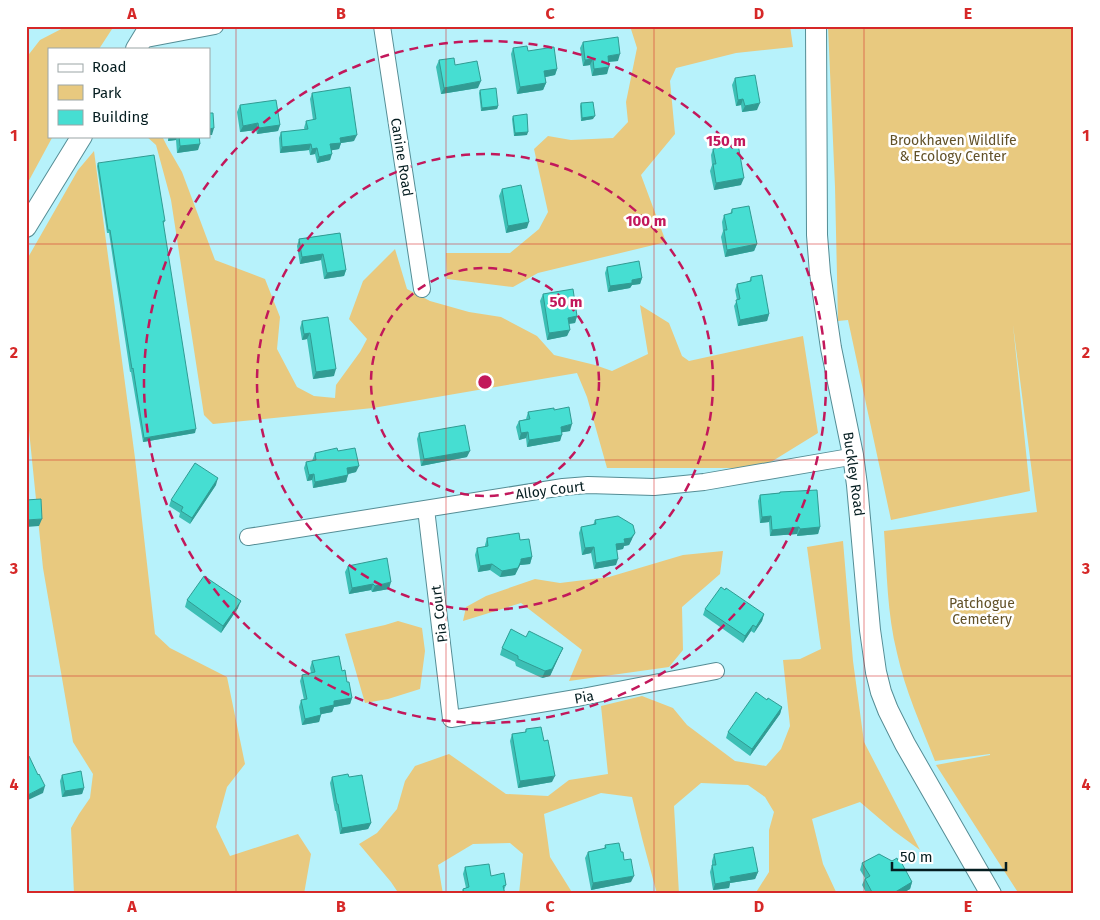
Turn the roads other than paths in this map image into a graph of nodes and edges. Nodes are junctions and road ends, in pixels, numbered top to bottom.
1 (215, 26) edge
2 (382, 26) edge
3 (816, 26) edge
4 (142, 38) edge
5 (81, 138) edge
6 (26, 227) edge
7 (422, 289) dead end
8 (853, 455) junction
9 (426, 509) junction
10 (248, 537) dead end
11 (716, 671) dead end
12 (451, 719) joint
13 (991, 894) edge

1 - 4 street
2 - 7 street, Canine Road
3 - 8 street, Buckley Road
5 - 6 street
8 - 9 street, Alloy Court
8 - 13 street, Buckley Road
9 - 10 street, Alloy Court
9 - 12 street, Pia Court
11 - 12 street, Pia

